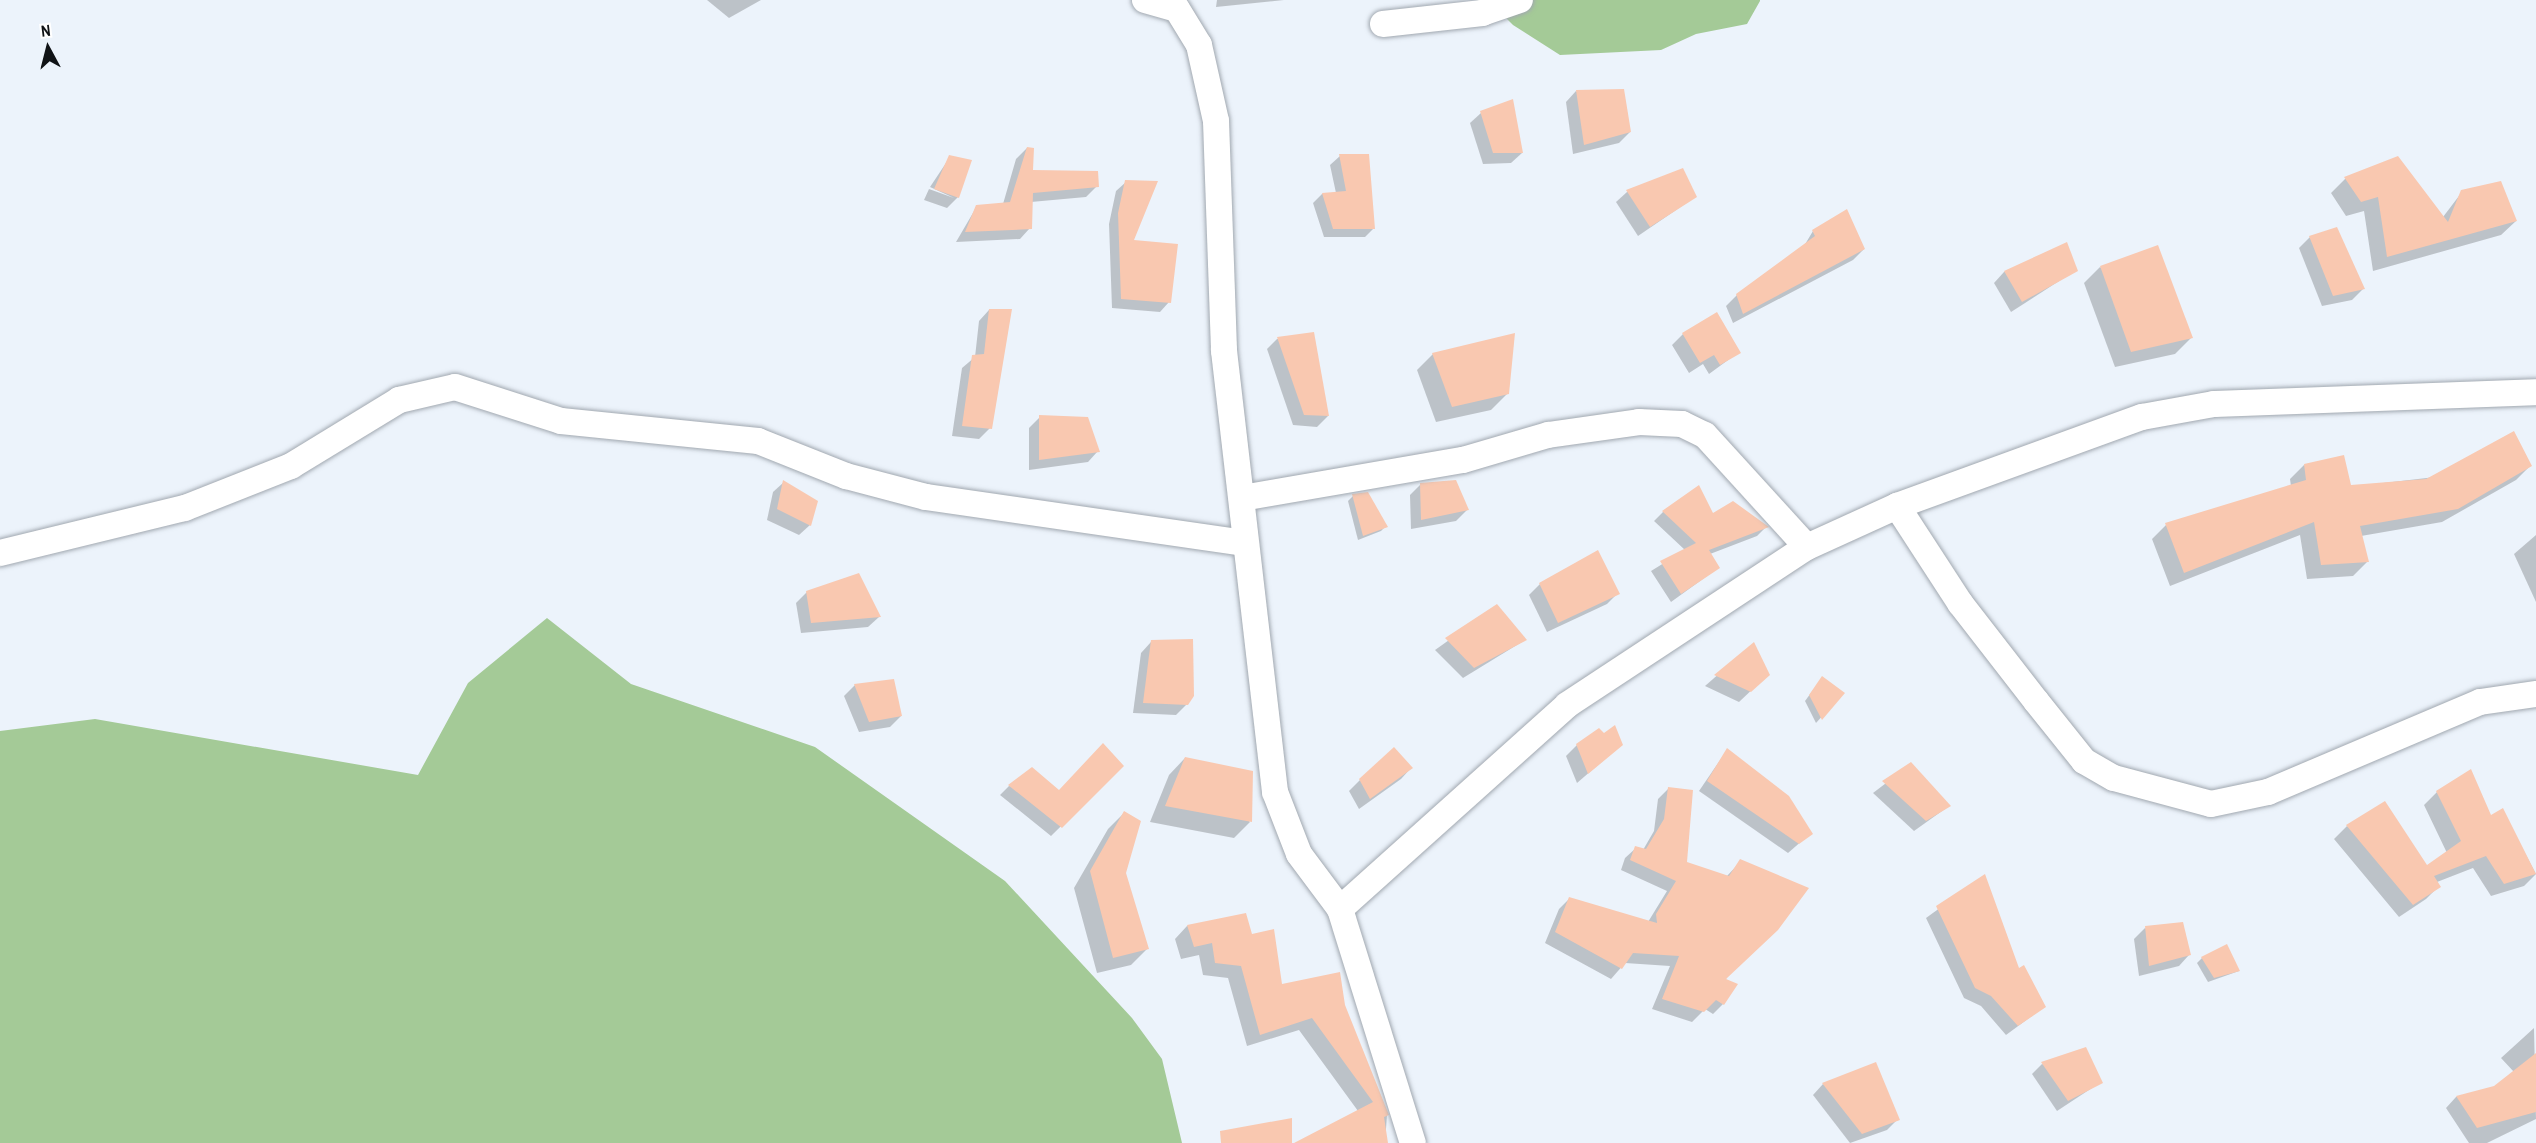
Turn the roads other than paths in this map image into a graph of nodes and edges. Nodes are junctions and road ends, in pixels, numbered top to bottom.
1 (1145, 0) edge
2 (1520, 0) edge
3 (1383, 24) dead end
4 (2536, 392) edge
5 (1242, 498) junction
6 (1897, 506) junction
7 (1245, 543) junction
8 (1807, 547) junction
9 (0, 554) edge
10 (2536, 694) edge
11 (1340, 909) junction
12 (1413, 1143) edge

1 - 5 street
2 - 3 street
4 - 6 street
5 - 7 street
5 - 8 street
6 - 8 street
6 - 10 street
7 - 9 street
7 - 11 street
8 - 11 street
11 - 12 street

